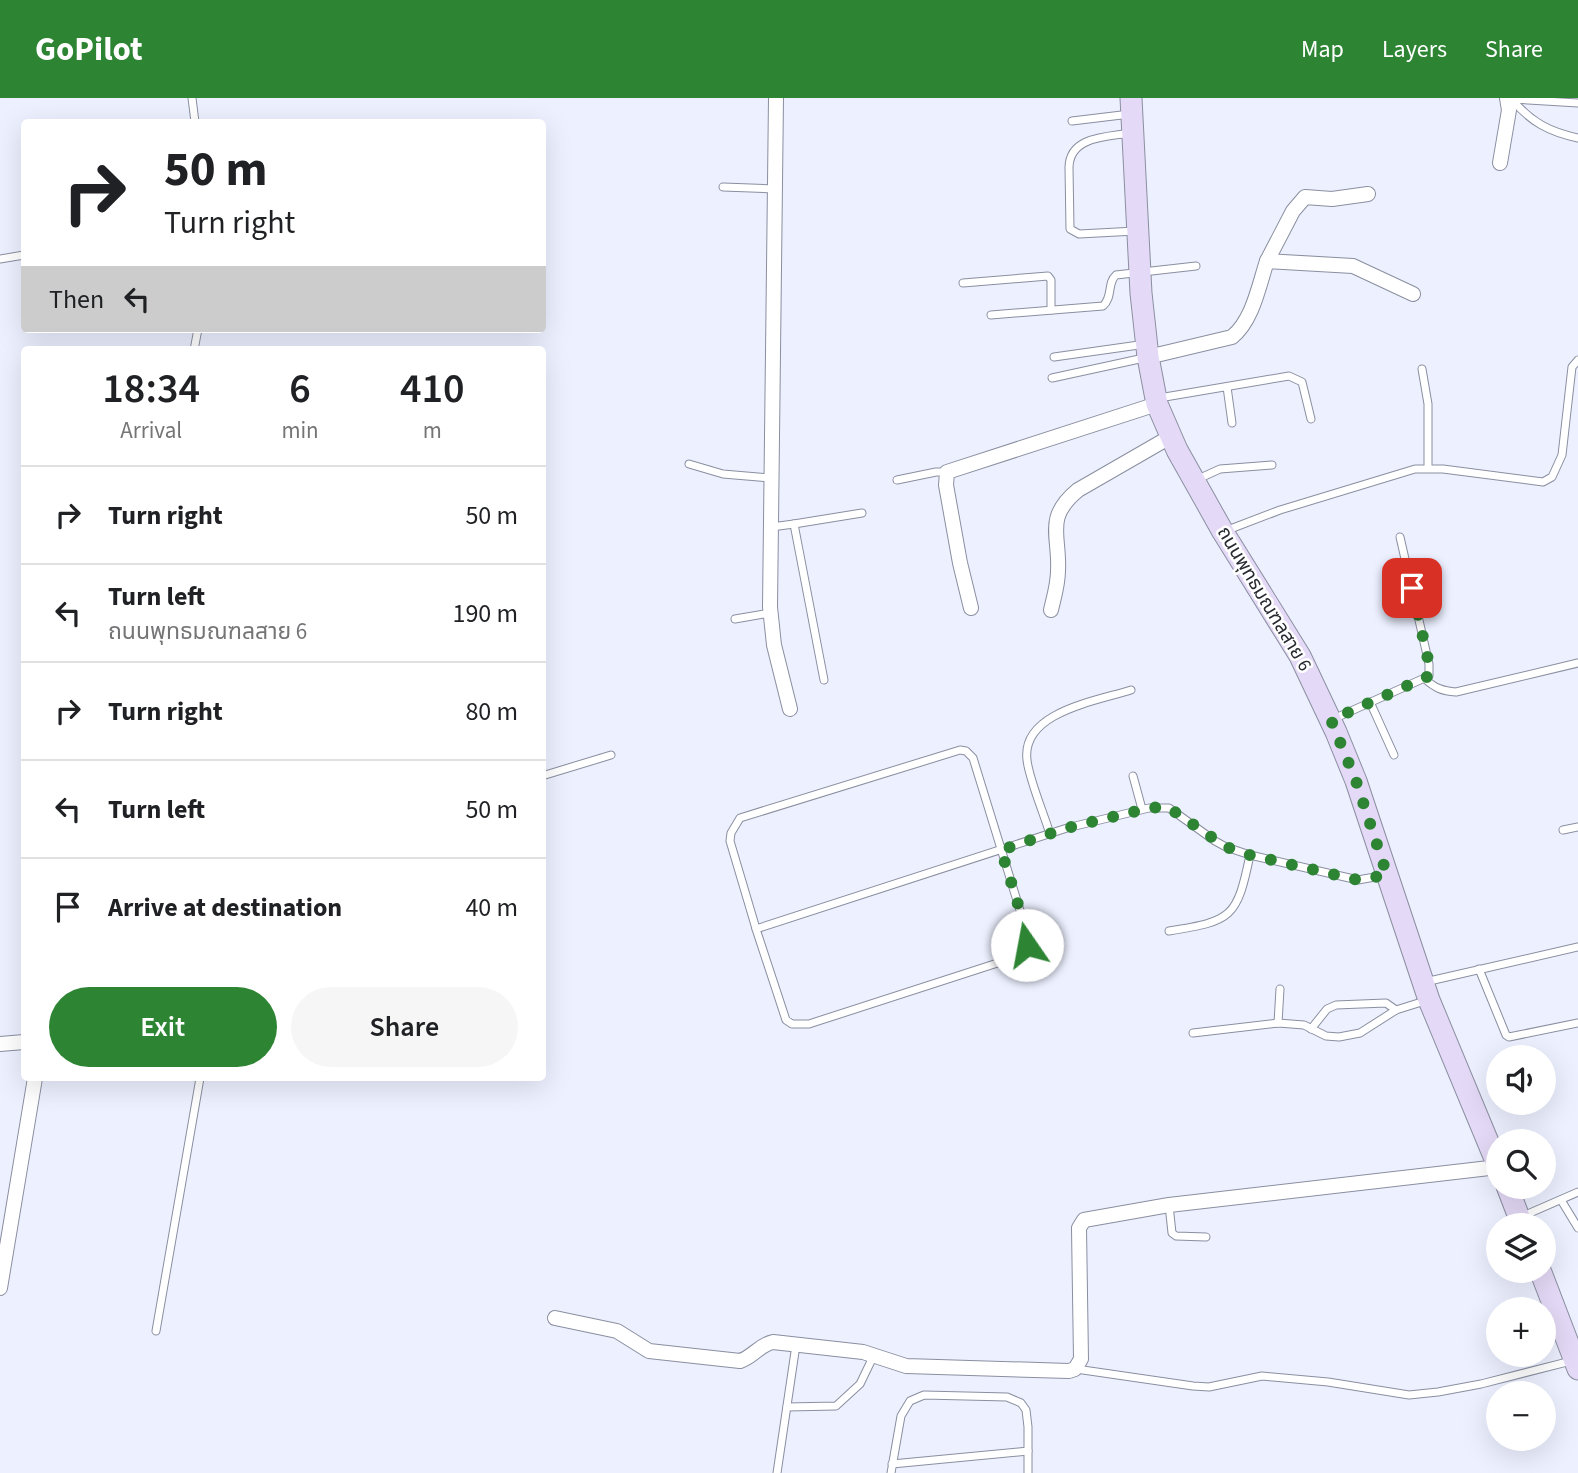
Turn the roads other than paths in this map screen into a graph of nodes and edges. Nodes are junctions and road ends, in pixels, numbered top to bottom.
1 (192, 98) edge
2 (776, 98) edge
3 (1509, 99) edge
4 (1578, 103) edge
5 (1131, 115) edge
6 (194, 119) edge
7 (1072, 121) dead end
8 (1578, 138) edge
9 (1500, 163) dead end
10 (723, 187) dead end
11 (775, 189) junction
12 (1368, 194) dead end
13 (1137, 230) junction
14 (21, 256) edge
15 (0, 259) edge
16 (1268, 261) junction
17 (1196, 266) dead end
18 (1139, 271) junction
19 (963, 283) dead end
20 (1413, 294) dead end
21 (1051, 310) junction
22 (991, 315) dead end
23 (1147, 350) junction
24 (1054, 357) dead end
25 (1578, 360) edge
26 (1422, 369) dead end
27 (1052, 378) dead end
28 (1227, 387) junction
29 (1156, 401) junction
30 (1311, 419) dead end
31 (1232, 423) dead end
32 (1174, 444) junction
33 (689, 464) dead end
34 (1272, 465) dead end
35 (1428, 468) junction
36 (947, 472) junction
37 (770, 478) junction
38 (1193, 479) junction
39 (897, 480) dead end
40 (863, 513) dead end
41 (794, 524) junction
42 (771, 527) junction
43 (1223, 532) junction
44 (1400, 537) dead end
45 (971, 608) dead end
46 (1051, 610) dead end
47 (770, 613) junction
48 (735, 619) dead end
49 (1578, 663) edge
50 (1425, 679) junction
51 (824, 680) dead end
52 (1131, 690) dead end
53 (1370, 702) junction
54 (790, 709) dead end
55 (1331, 720) junction
56 (611, 755) dead end
57 (1394, 755) dead end
58 (546, 775) edge
59 (1133, 776) dead end
60 (1142, 809) junction
61 (1578, 827) edge
62 (1563, 830) dead end
63 (1050, 834) junction
64 (1001, 850) junction
65 (1250, 855) junction
66 (1387, 875) junction
67 (756, 929) junction
68 (1170, 931) dead end
69 (1578, 947) edge
70 (1479, 969) junction
71 (1280, 989) dead end
72 (1426, 991) junction
73 (1396, 1010) junction
74 (1278, 1023) junction
75 (1578, 1023) edge
76 (1311, 1029) junction
77 (1193, 1033) dead end
78 (21, 1042) edge
79 (0, 1044) edge
80 (34, 1081) edge
81 (199, 1081) edge
82 (1486, 1137) edge
83 (1486, 1167) edge
84 (1578, 1192) edge
85 (1561, 1200) junction
86 (1169, 1205) junction
87 (1537, 1213) edge
88 (1578, 1228) edge
89 (1206, 1237) dead end
90 (1544, 1283) edge
91 (0, 1288) edge
92 (555, 1318) dead end
93 (156, 1331) dead end
94 (796, 1345) junction
95 (874, 1355) junction
96 (1576, 1364) edge
97 (1075, 1369) junction
98 (787, 1407) junction
99 (1028, 1451) junction
100 (892, 1464) junction
101 (777, 1473) edge
102 (891, 1473) edge
103 (1028, 1473) edge

1 - 6 lane
2 - 11 street
3 - 4 lane
3 - 8 lane
3 - 9 street
5 - 7 lane
5 - 13 main road, ถนนพุทธมณฑลสาย 6
5 - 13 lane
10 - 11 lane
11 - 37 street
12 - 16 street
13 - 18 main road, ถนนพุทธมณฑลสาย 6
14 - 15 lane
16 - 20 street
16 - 23 street
17 - 18 lane
18 - 21 lane
18 - 23 main road, ถนนพุทธมณฑลสาย 6
19 - 21 lane
21 - 22 lane
23 - 24 lane
23 - 27 lane
23 - 29 main road, ถนนพุทธมณฑลสาย 6
25 - 35 lane
26 - 35 lane
28 - 29 lane
28 - 30 lane
28 - 31 lane
29 - 32 main road, ถนนพุทธมณฑลสาย 6
29 - 36 street
32 - 38 main road, ถนนพุทธมณฑลสาย 6
32 - 46 street
33 - 37 lane
34 - 38 lane
35 - 43 lane
36 - 39 lane
36 - 45 street
37 - 42 street
38 - 43 main road, ถนนพุทธมณฑลสาย 6
40 - 41 lane
41 - 42 lane
41 - 51 lane
42 - 47 street
43 - 55 main road, ถนนพุทธมณฑลสาย 6
44 - 50 lane
47 - 48 lane
47 - 54 street
49 - 50 lane
50 - 53 lane
52 - 63 lane
53 - 55 lane
53 - 57 lane
55 - 66 main road, ถนนพุทธมณฑลสาย 6
56 - 58 lane
59 - 60 lane
60 - 63 lane
60 - 65 lane
61 - 62 lane
63 - 64 lane
64 - 67 lane
64 - 67 lane
64 - 67 lane
65 - 66 lane
65 - 68 lane
66 - 72 main road, ถนนพุทธมณฑลสาย 6
69 - 70 lane
70 - 72 lane
70 - 75 lane
71 - 74 lane
72 - 73 lane
72 - 82 main road, ถนนพุทธมณฑลสาย 6
73 - 76 lane
73 - 76 lane
74 - 76 lane
74 - 77 lane
78 - 79 street
80 - 91 street
81 - 93 lane
83 - 86 street
84 - 85 lane
85 - 87 lane
85 - 88 lane
86 - 89 lane
86 - 97 street
90 - 96 main road
92 - 94 street
94 - 95 street
94 - 98 lane
95 - 97 street
95 - 98 lane
96 - 97 lane
98 - 101 lane
99 - 100 lane
99 - 100 lane
99 - 103 lane
100 - 102 lane

